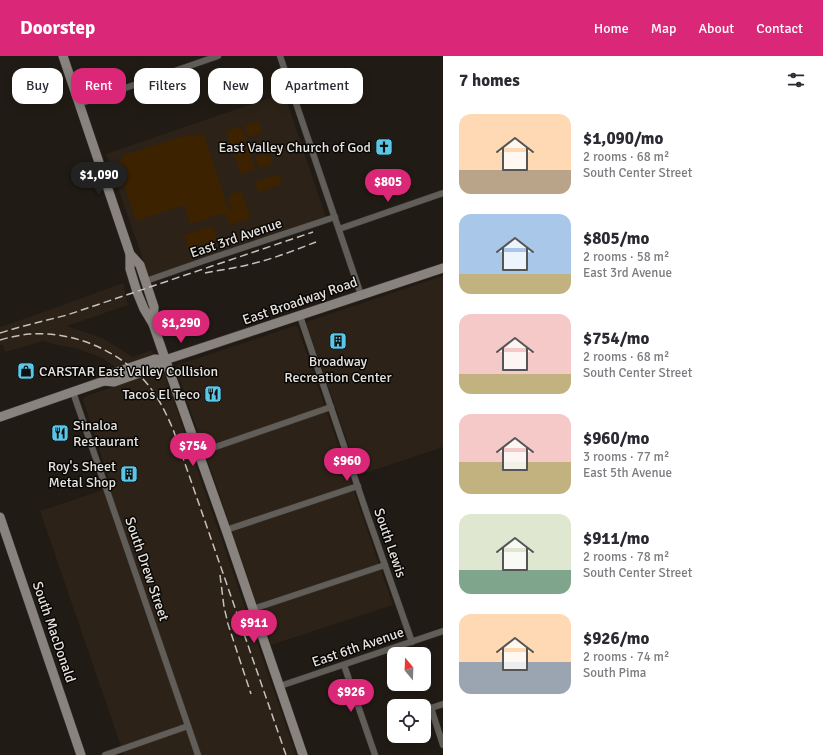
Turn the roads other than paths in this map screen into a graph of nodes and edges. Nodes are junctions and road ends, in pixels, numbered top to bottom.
1 (63, 56) edge
2 (218, 56) edge
3 (280, 56) edge
4 (71, 80) edge
5 (126, 88) edge
6 (79, 104) edge
7 (443, 193) edge
8 (335, 217) junction
9 (338, 229) junction
10 (130, 254) junction
11 (443, 268) edge
12 (146, 282) junction
13 (361, 295) junction
14 (300, 316) junction
15 (153, 324) junction
16 (165, 360) junction
17 (73, 392) junction
18 (331, 407) junction
19 (0, 417) edge
20 (198, 453) junction
21 (358, 486) junction
22 (0, 517) edge
23 (226, 530) junction
24 (385, 565) junction
25 (253, 609) junction
26 (443, 631) edge
27 (412, 642) junction
28 (344, 665) junction
29 (280, 686) junction
30 (443, 704) edge
31 (188, 726) junction
32 (443, 745) edge
33 (81, 755) edge
34 (105, 755) edge
35 (198, 755) edge
36 (303, 755) edge
37 (375, 755) edge

1 - 4 street
2 - 5 street
3 - 8 street
6 - 10 street
7 - 9 street
8 - 9 street
8 - 12 street, East 3rd Avenue
9 - 13 street
10 - 12 street
10 - 15 street
11 - 13 street, East Broadway Road
12 - 15 street
13 - 14 street, East Broadway Road
14 - 16 street, East Broadway Road
14 - 18 street, South Lewis
15 - 16 street
16 - 17 street, East Broadway Road
16 - 20 street
17 - 19 street, East Broadway Road
17 - 31 street, South Drew Street
18 - 20 street
18 - 21 street, South Lewis
20 - 23 street
21 - 23 street
21 - 24 street, South Lewis
22 - 33 street, South MacDonald
23 - 25 street
24 - 25 street
24 - 27 street, South Lewis
25 - 29 street
26 - 27 street, East 6th Avenue
27 - 28 street, East 6th Avenue
28 - 29 street, East 6th Avenue
28 - 37 street
29 - 36 street
30 - 32 street
31 - 34 street
31 - 35 street, South Drew Street

